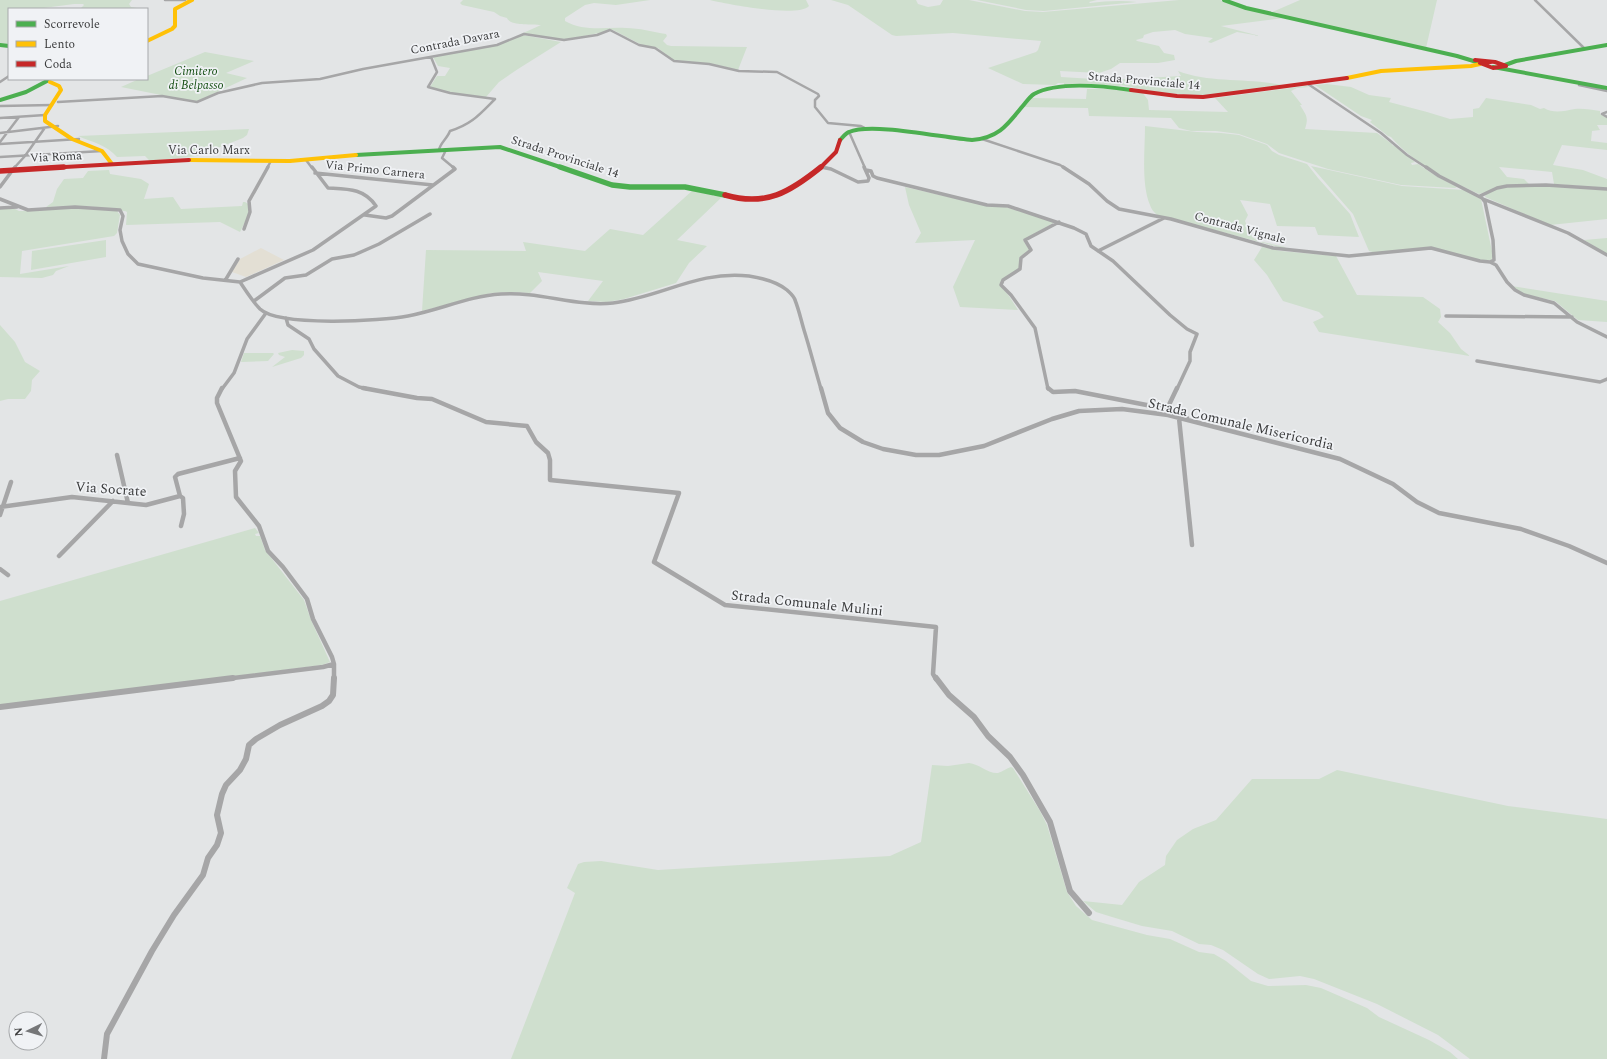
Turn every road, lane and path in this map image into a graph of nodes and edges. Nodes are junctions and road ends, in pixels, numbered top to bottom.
1 (165, 0) edge
2 (185, 0) edge
3 (192, 0) edge
4 (1224, 0) edge
5 (1535, 0) edge
6 (148, 41) edge
7 (1607, 45) edge
8 (1585, 48) junction
9 (1457, 56) junction
10 (431, 57) junction
11 (1516, 61) junction
12 (1480, 63) junction
13 (1492, 64) junction
14 (1506, 65) junction
15 (1437, 67) junction
16 (1527, 72) junction
17 (52, 81) edge
18 (1308, 84) junction
19 (1607, 88) edge
20 (1607, 91) edge
21 (0, 102) edge
22 (55, 104) junction
23 (1607, 112) edge
24 (45, 116) junction
25 (19, 117) junction
26 (1607, 117) edge
27 (0, 118) edge
28 (848, 125) junction
29 (56, 127) junction
30 (865, 128) junction
31 (44, 129) junction
32 (7, 132) junction
33 (852, 132) junction
34 (0, 133) edge
35 (76, 139) junction
36 (982, 139) junction
37 (35, 142) junction
38 (0, 143) edge
39 (443, 150) junction
40 (102, 151) junction
41 (25, 156) junction
42 (0, 157) edge
43 (306, 160) junction
44 (271, 161) junction
45 (116, 164) junction
46 (819, 167) junction
47 (12, 170) junction
48 (866, 170) junction
49 (0, 171) edge
50 (315, 173) junction
51 (1, 185) edge
52 (433, 185) junction
53 (1607, 189) edge
54 (1482, 198) junction
55 (0, 199) edge
56 (18, 207) junction
57 (0, 208) edge
58 (430, 214) dead end
59 (364, 215) junction
60 (1164, 218) junction
61 (1059, 222) junction
62 (244, 229) dead end
63 (1098, 251) junction
64 (1607, 255) edge
65 (238, 259) dead end
66 (1490, 262) junction
67 (226, 279) junction
68 (240, 282) junction
69 (254, 301) junction
70 (266, 314) junction
71 (1446, 316) dead end
72 (1572, 317) junction
73 (286, 318) junction
74 (1607, 337) edge
75 (1477, 361) dead end
76 (1607, 379) edge
77 (1168, 409) junction
78 (1179, 418) junction
79 (1192, 421) junction
80 (116, 455) dead end
81 (240, 458) junction
82 (11, 482) dead end
83 (180, 496) junction
84 (113, 501) junction
85 (128, 503) junction
86 (1, 507) edge
87 (0, 515) edge
88 (181, 526) dead end
89 (1192, 545) dead end
90 (59, 556) dead end
91 (1607, 563) edge
92 (0, 569) edge
93 (8, 575) dead end
94 (334, 664) junction
95 (0, 707) edge
96 (1089, 913) dead end
97 (104, 1059) edge

1 - 2 street
3 - 6 main road
4 - 9 main road
5 - 8 street
7 - 8 main road
8 - 11 main road
9 - 12 main road
9 - 13 main road
10 - 22 street, Contrada Davara
10 - 28 street, Contrada Davara
10 - 39 street
11 - 13 main road
11 - 14 main road
12 - 13 main road
12 - 15 main road
13 - 14 main road
13 - 15 main road
13 - 16 main road
14 - 16 main road
15 - 18 main road, Strada Provinciale 14
16 - 19 main road
16 - 20 street
17 - 21 main road
17 - 22 main road
18 - 36 main road, Strada Provinciale 14
18 - 54 street
21 - 22 street, Contrada Davara
22 - 24 main road
22 - 29 main road
23 - 26 street
24 - 25 street
24 - 29 main road
25 - 27 street
25 - 32 street
28 - 30 street, Contrada Davara
28 - 33 street
29 - 31 street
29 - 35 main road
30 - 33 main road, Strada Provinciale 14
30 - 36 main road, Strada Provinciale 14
31 - 32 street
31 - 37 street
32 - 34 street
32 - 38 street
33 - 46 main road, Strada Provinciale 14
33 - 48 street
35 - 37 street
35 - 40 main road
35 - 45 main road
36 - 60 street, Contrada Vignale
37 - 38 street
37 - 41 street
39 - 43 main road, Strada Provinciale 14
39 - 46 main road, Strada Provinciale 14
39 - 52 street
40 - 41 street
40 - 45 main road
41 - 42 street
41 - 47 street
43 - 44 main road, Via Carlo Marx
43 - 50 street
44 - 45 main road, Via Carlo Marx
44 - 62 street
45 - 47 main road, Via Roma
46 - 48 street
47 - 49 main road, Via Roma
47 - 51 street
48 - 61 street
50 - 52 street, Via Primo Carnera
50 - 59 street
52 - 59 street
53 - 54 street
54 - 64 street
54 - 66 street
55 - 56 street
56 - 57 street
56 - 67 street
58 - 69 street
59 - 68 street
60 - 63 street
60 - 66 street, Contrada Vignale
61 - 63 street
61 - 77 street
63 - 77 street
65 - 67 street
66 - 72 street
67 - 68 street
68 - 69 street
69 - 70 street
70 - 73 street, Strada Comunale Misericordia
70 - 81 street
71 - 72 street
72 - 74 street
73 - 78 street, Strada Comunale Misericordia
73 - 96 street, Strada Comunale Mulini
75 - 76 street
77 - 79 street
78 - 79 street, Strada Comunale Misericordia
78 - 89 street
79 - 91 street, Strada Comunale Misericordia
80 - 85 street
81 - 83 street
81 - 94 street
82 - 86 street
83 - 85 street, Via Socrate
83 - 88 street
84 - 85 street, Via Socrate
84 - 86 street, Via Socrate
84 - 90 street
86 - 87 street
92 - 93 street
94 - 95 street
94 - 97 street

